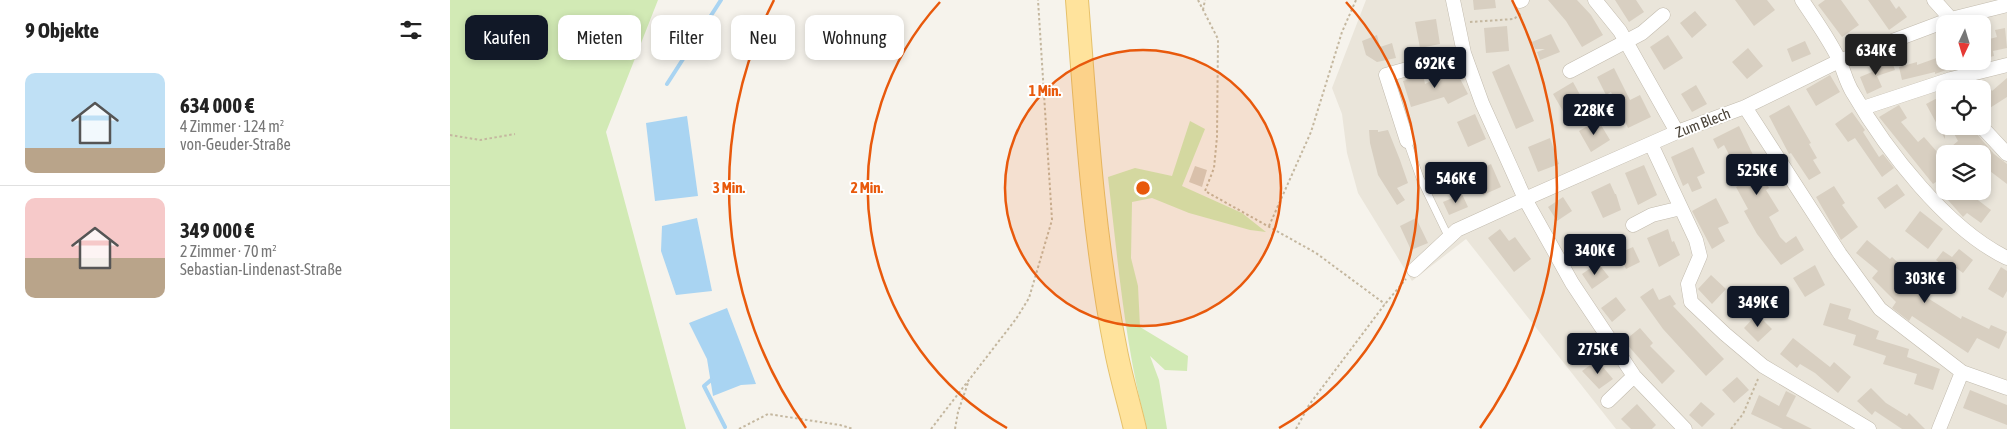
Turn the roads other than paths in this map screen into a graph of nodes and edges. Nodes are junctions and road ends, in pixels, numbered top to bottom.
1 (1077, 0) edge
2 (1453, 0) edge
3 (1594, 0) edge
4 (1802, 0) edge
5 (1934, 0) edge
6 (2007, 5) edge
7 (1663, 15) dead end
8 (1947, 15) edge
9 (1967, 15) edge
10 (1936, 24) edge
11 (1626, 42) junction
12 (1464, 53) junction
13 (1839, 60) junction
14 (2007, 66) edge
15 (1570, 71) dead end
16 (1966, 80) edge
17 (1936, 89) edge
18 (1745, 107) junction
19 (1863, 108) junction
20 (1677, 132) junction
21 (1989, 135) edge
22 (1407, 141) joint
23 (1652, 144) junction
24 (2007, 154) edge
25 (1525, 198) junction
26 (1681, 208) junction
27 (1632, 225) dead end
28 (1449, 238) junction
29 (2007, 258) edge
30 (1414, 270) road end
31 (1962, 372) junction
32 (1634, 376) junction
33 (2007, 388) edge
34 (1608, 401) dead end
35 (1135, 429) edge
36 (1685, 429) edge
37 (1868, 429) edge
38 (1939, 429) edge

1 - 35 main road
2 - 12 street
3 - 11 street
4 - 13 street
5 - 8 street
6 - 9 street, Zum Blech
7 - 11 street
10 - 13 street, Zum Blech
11 - 15 street
11 - 20 street
12 - 22 street
12 - 25 street
13 - 18 street, Zum Blech
13 - 19 street
14 - 16 street
17 - 19 street
18 - 20 street, Zum Blech
18 - 31 street
19 - 29 street
20 - 23 street, Zum Blech
21 - 24 street
22 - 28 lane
23 - 25 street, Zum Blech
23 - 26 street
25 - 28 street, Zum Blech
25 - 32 street
26 - 27 street
26 - 37 street
28 - 30 street, Zum Blech
31 - 33 street
31 - 38 street
32 - 34 street
32 - 36 street

